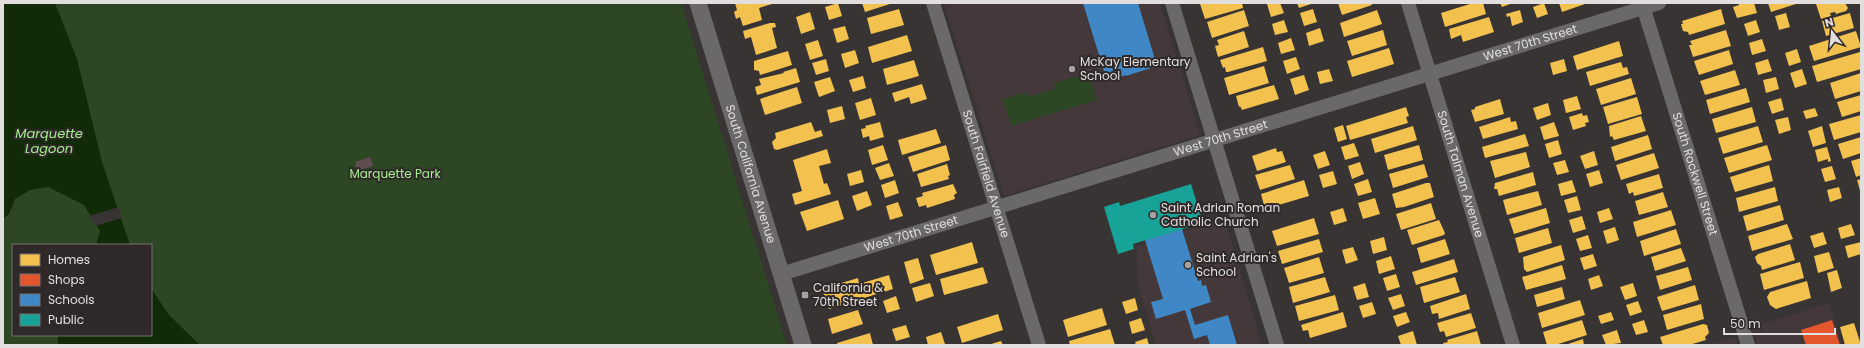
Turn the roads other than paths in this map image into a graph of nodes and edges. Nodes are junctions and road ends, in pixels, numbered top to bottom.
1 (698, 3) edge
2 (933, 3) edge
3 (1172, 3) edge
4 (1408, 3) edge
5 (1659, 3) edge
6 (1643, 5) edge
7 (1430, 74) junction
8 (1214, 140) junction
9 (996, 207) junction
10 (781, 274) junction
11 (803, 345) edge
12 (1039, 345) edge
13 (1277, 345) edge
14 (1513, 345) edge
15 (1748, 345) edge

1 - 10 street, South California Avenue
2 - 9 street, South Fairfield Avenue
3 - 8 street
4 - 7 street, South Talman Avenue
5 - 6 street, West 70th Street
6 - 7 street, West 70th Street
6 - 15 street, South Rockwell Street
7 - 8 street, West 70th Street
7 - 14 street, South Talman Avenue
8 - 9 street, West 70th Street
8 - 13 street
9 - 10 street, West 70th Street
9 - 12 street, South Fairfield Avenue
10 - 11 street, South California Avenue

